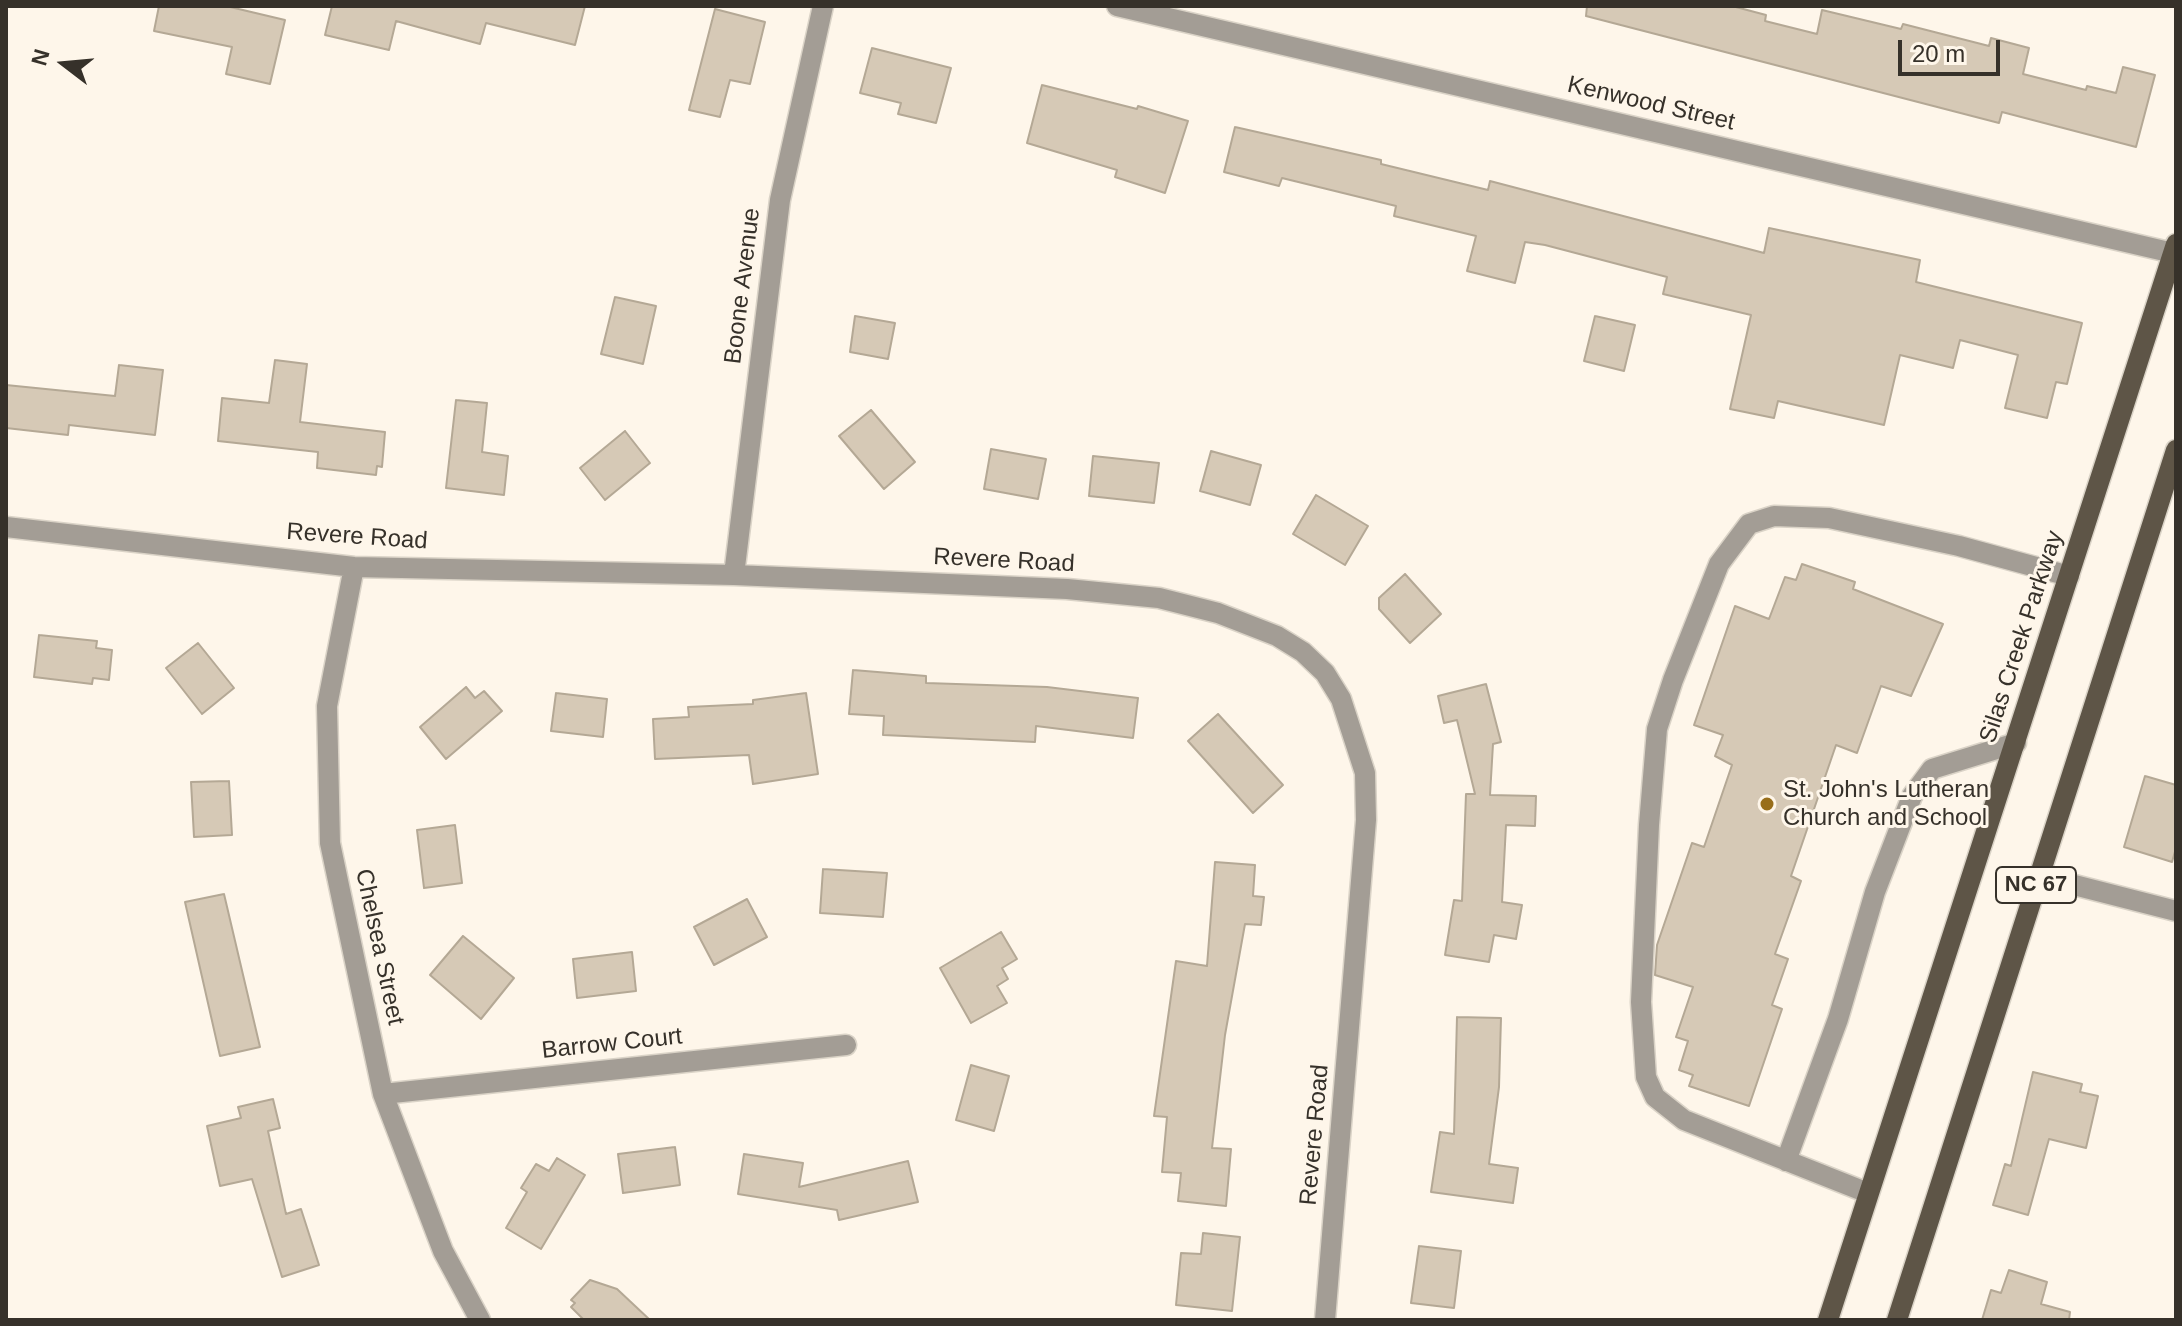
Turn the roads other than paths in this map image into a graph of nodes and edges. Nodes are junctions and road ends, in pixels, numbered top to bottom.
1 (823, 6) edge
2 (1117, 6) edge
3 (2174, 248) edge
4 (2176, 450) edge
5 (6, 527) edge
6 (354, 567) junction
7 (734, 575) junction
8 (2069, 576) junction
9 (2016, 743) junction
10 (2039, 876) junction
11 (2176, 911) edge
12 (846, 1045) dead end
13 (383, 1094) junction
14 (1786, 1161) junction
15 (1868, 1193) junction
16 (480, 1320) edge
17 (1325, 1320) edge
18 (1828, 1320) edge
19 (1897, 1320) edge

1 - 7 street, Boone Avenue
2 - 3 street, Kenwood Street
3 - 8 main road, Silas Creek Parkway / NC 67
4 - 10 main road, NC 67
5 - 6 street, Revere Road
6 - 7 street, Revere Road
6 - 13 street, Chelsea Street
7 - 17 street, Revere Road
8 - 9 main road, Silas Creek Parkway / NC 67
8 - 14 street
9 - 14 street
9 - 15 main road, Silas Creek Parkway / NC 67
10 - 11 street
10 - 19 main road, NC 67
12 - 13 street, Barrow Court
13 - 16 street, Chelsea Street
14 - 15 street
15 - 18 main road, Silas Creek Parkway / NC 67

